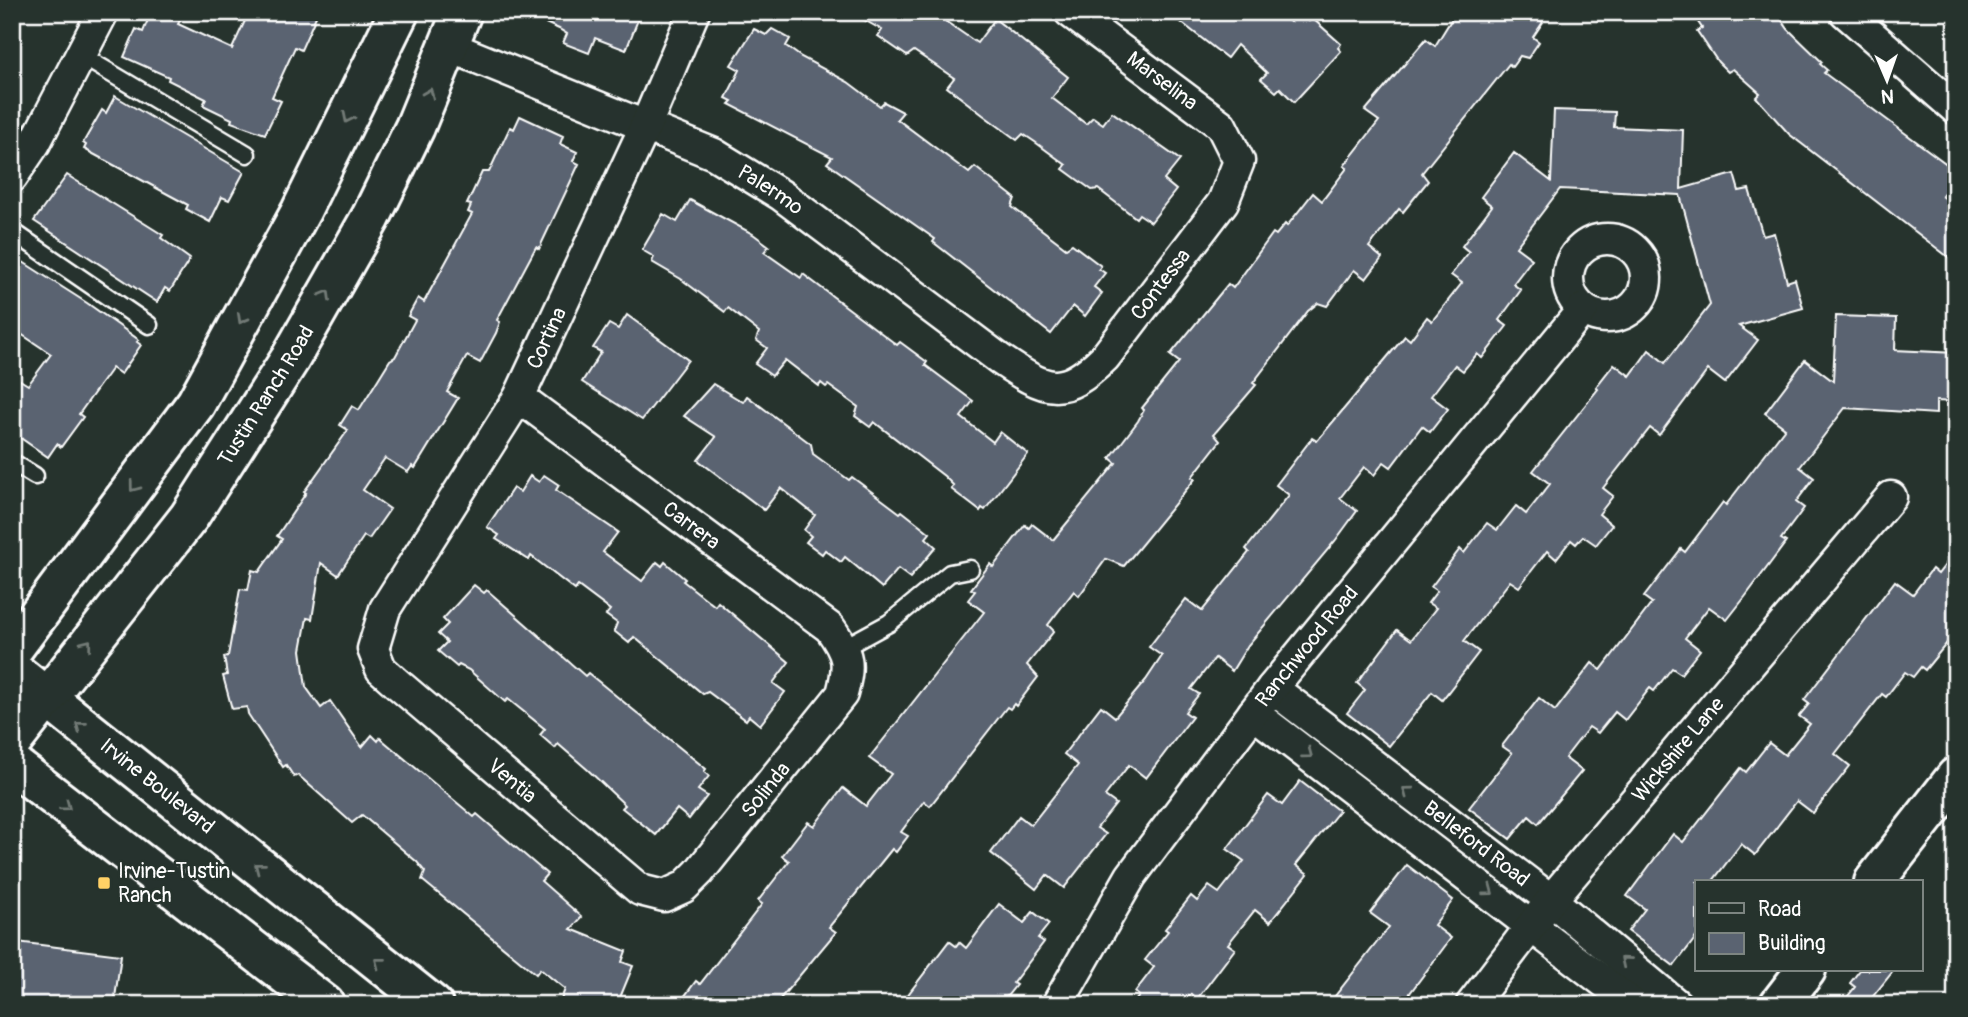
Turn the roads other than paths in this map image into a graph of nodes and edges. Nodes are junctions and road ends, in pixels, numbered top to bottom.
1 (103, 12) edge
2 (399, 12) edge
3 (694, 12) edge
4 (1070, 12) edge
5 (1845, 12) edge
6 (455, 29) edge
7 (82, 56) junction
8 (1956, 109) edge
9 (646, 125) junction
10 (247, 154) dead end
11 (1239, 162) joint
12 (12, 177) edge
13 (12, 231) edge
14 (1583, 309) dead end
15 (149, 325) dead end
16 (1059, 388) joint
17 (519, 397) junction
18 (12, 462) edge
19 (35, 476) dead end
20 (1891, 497) dead end
21 (970, 569) dead end
22 (373, 649) joint
23 (12, 650) edge
24 (846, 658) junction
25 (12, 670) edge
26 (1272, 688) junction
27 (46, 698) junction
28 (1253, 713) junction
29 (12, 742) edge
30 (12, 764) edge
31 (1956, 777) edge
32 (1876, 880) edge
33 (664, 896) joint
34 (1551, 900) junction
35 (1533, 924) junction
36 (1804, 972) edge
37 (325, 1005) edge
38 (433, 1005) edge
39 (1057, 1005) edge
40 (1471, 1005) edge
41 (1634, 1005) edge
42 (1678, 1005) edge
43 (1779, 1005) edge

1 - 7 street
2 -> 23 main road
3 - 9 street, Cortina
4 - 11 street, Marselina
5 - 8 street
6 - 9 street, Palermo
27 -> 6 main road, Tustin Ranch Road
7 - 10 lane
7 - 12 street
9 - 16 street, Palermo
9 - 17 street, Cortina
11 - 16 street, Contessa
13 - 15 lane
14 - 26 street, Ranchwood Road
17 - 22 street, Cortina
17 - 24 street, Carrera
18 - 19 lane
20 - 34 street, Wickshire Lane
21 - 24 lane
22 - 33 street, Ventia
24 - 33 street, Solinda
25 - 27 main road, Irvine Boulevard
26 - 28 street, Ranchwood Road
34 -> 26 street, Belleford Road
27 - 29 main road, Tustin Ranch Road
38 -> 27 main road, Irvine Boulevard
28 -> 35 street, Belleford Road
28 - 39 street, Ranchwood Road
30 -> 37 main road
31 - 32 main road
34 - 35 street, Wickshire Lane
42 -> 34 street, Belleford Road
35 - 40 street, Wickshire Lane
35 - 41 street, Belleford Road
36 - 43 main road

